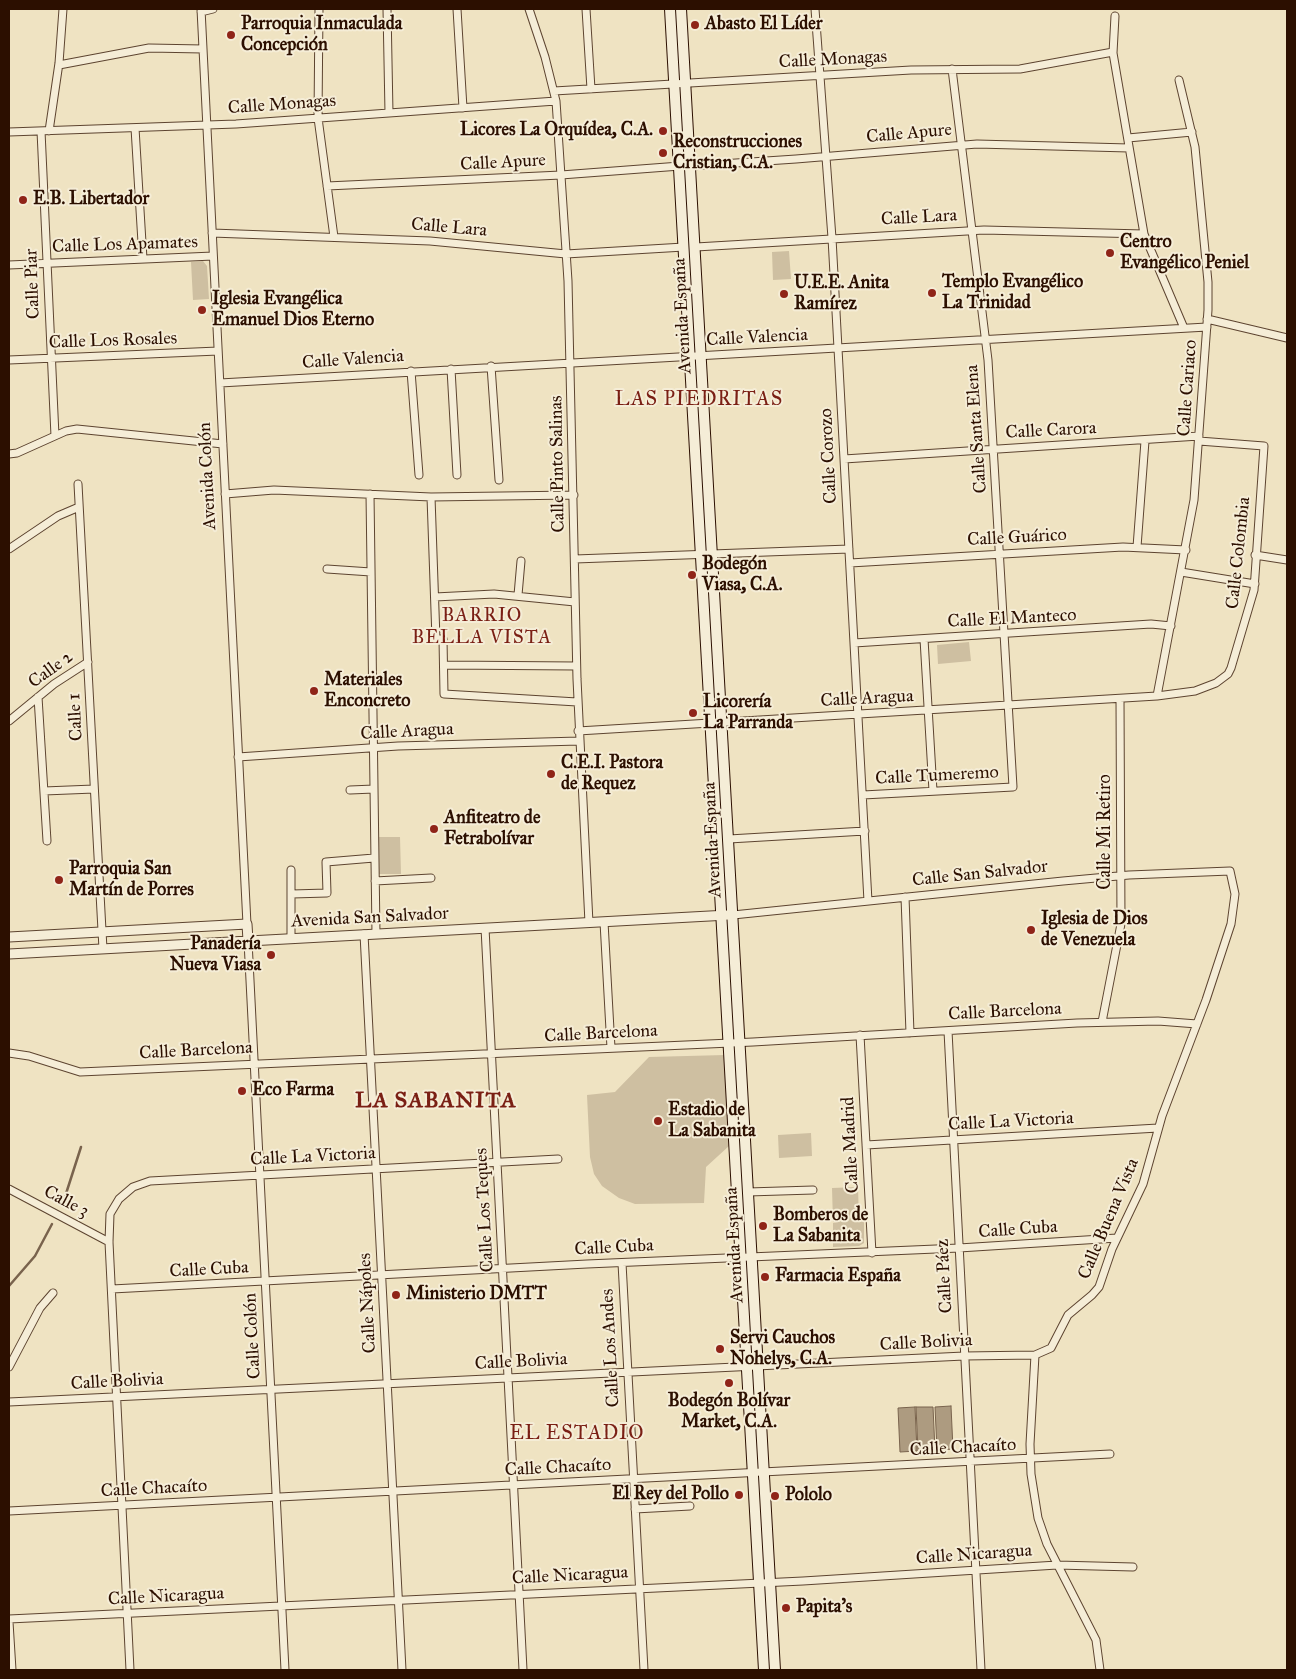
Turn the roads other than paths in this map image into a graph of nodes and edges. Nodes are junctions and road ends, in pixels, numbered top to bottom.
1 (63, 9) edge
2 (213, 9) edge
3 (319, 9) edge
4 (387, 9) edge
5 (457, 9) edge
6 (529, 9) edge
7 (586, 9) edge
8 (670, 9) edge
9 (681, 9) edge
10 (815, 9) edge
11 (201, 10) edge
12 (1115, 16) dead end
13 (202, 49) junction
14 (1113, 52) junction
15 (59, 65) junction
16 (952, 69) junction
17 (821, 75) junction
18 (1179, 80) dead end
19 (675, 84) junction
20 (686, 84) junction
21 (591, 89) junction
22 (554, 91) junction
23 (556, 101) junction
24 (463, 108) junction
25 (389, 114) junction
26 (318, 118) junction
27 (206, 125) junction
28 (134, 128) junction
29 (45, 131) junction
30 (9, 132) edge
31 (1192, 132) junction
32 (1128, 138) junction
33 (960, 144) junction
34 (1129, 148) junction
35 (825, 157) junction
36 (680, 166) junction
37 (691, 166) junction
38 (561, 175) junction
39 (327, 186) junction
40 (973, 230) junction
41 (212, 233) junction
42 (1144, 234) junction
43 (334, 237) junction
44 (832, 238) junction
45 (696, 247) junction
46 (684, 248) junction
47 (566, 254) junction
48 (213, 256) junction
49 (143, 259) junction
50 (47, 263) junction
51 (9, 265) edge
52 (1207, 323) junction
53 (1184, 328) junction
54 (1287, 338) edge
55 (985, 340) junction
56 (838, 348) junction
57 (218, 351) junction
58 (702, 356) junction
59 (691, 357) junction
60 (51, 358) junction
61 (9, 360) edge
62 (571, 362) junction
63 (492, 366) junction
64 (451, 369) junction
65 (412, 371) junction
66 (220, 383) junction
67 (55, 436) junction
68 (1199, 439) junction
69 (1145, 441) junction
70 (223, 444) junction
71 (1264, 446) joint
72 (994, 449) junction
73 (9, 454) edge
74 (844, 459) junction
75 (419, 475) dead end
76 (457, 475) dead end
77 (499, 480) dead end
78 (78, 484) dead end
79 (225, 494) junction
80 (370, 494) junction
81 (574, 495) junction
82 (432, 497) junction
83 (79, 507) junction
84 (1137, 546) junction
85 (9, 549) edge
86 (849, 549) junction
87 (1186, 550) junction
88 (1000, 554) junction
89 (713, 555) junction
90 (1255, 555) junction
91 (702, 556) junction
92 (575, 559) junction
93 (521, 560) dead end
94 (1287, 560) edge
95 (850, 563) junction
96 (327, 569) dead end
97 (371, 572) junction
98 (1181, 572) junction
99 (1254, 584) junction
100 (518, 595) junction
101 (435, 597) junction
102 (575, 602) junction
103 (1171, 626) junction
104 (1004, 633) junction
105 (924, 639) junction
106 (854, 643) junction
107 (88, 662) junction
108 (444, 665) junction
109 (576, 666) junction
110 (1157, 696) junction
111 (38, 697) junction
112 (1120, 699) junction
113 (578, 702) junction
114 (1008, 706) junction
115 (928, 711) junction
116 (859, 715) junction
117 (9, 721) edge
118 (723, 722) junction
119 (711, 723) junction
120 (578, 731) junction
121 (579, 741) junction
122 (373, 748) junction
123 (238, 757) junction
124 (1013, 787) joint
125 (374, 789) junction
126 (94, 790) junction
127 (350, 790) dead end
128 (44, 791) junction
129 (933, 791) junction
130 (863, 795) junction
131 (865, 831) junction
132 (729, 839) junction
133 (47, 841) dead end
134 (374, 858) junction
135 (291, 870) dead end
136 (1230, 872) joint
137 (1121, 876) junction
138 (431, 878) dead end
139 (375, 881) junction
140 (292, 894) junction
141 (905, 898) junction
142 (868, 901) junction
143 (722, 915) junction
144 (733, 915) junction
145 (604, 922) junction
146 (588, 923) junction
147 (247, 924) junction
148 (485, 928) junction
149 (102, 932) junction
150 (364, 934) junction
151 (376, 934) junction
152 (9, 937) edge
153 (291, 938) junction
154 (248, 941) junction
155 (103, 949) junction
156 (9, 954) edge
157 (1102, 1022) junction
158 (1197, 1024) junction
159 (948, 1031) junction
160 (910, 1033) junction
161 (860, 1035) junction
162 (740, 1042) junction
163 (729, 1043) junction
164 (611, 1048) junction
165 (9, 1053) edge
166 (492, 1054) junction
167 (370, 1058) junction
168 (254, 1063) junction
169 (1158, 1128) junction
170 (953, 1140) junction
171 (866, 1144) junction
172 (558, 1159) dead end
173 (498, 1162) junction
174 (376, 1169) junction
175 (260, 1175) junction
176 (9, 1189) edge
177 (813, 1190) dead end
178 (748, 1192) junction
179 (1117, 1238) junction
180 (109, 1242) junction
181 (959, 1248) junction
182 (872, 1253) junction
183 (740, 1258) junction
184 (752, 1258) junction
185 (622, 1263) junction
186 (503, 1269) junction
187 (382, 1276) junction
188 (265, 1282) junction
189 (112, 1289) junction
190 (54, 1292) dead end
191 (1035, 1355) junction
192 (964, 1356) junction
193 (758, 1366) junction
194 (9, 1367) edge
195 (746, 1367) junction
196 (628, 1372) junction
197 (509, 1378) junction
198 (387, 1384) junction
199 (270, 1390) junction
200 (118, 1397) junction
201 (9, 1402) edge
202 (1110, 1454) dead end
203 (1030, 1459) junction
204 (970, 1462) junction
205 (764, 1473) junction
206 (752, 1474) junction
207 (634, 1479) junction
208 (514, 1485) junction
209 (393, 1492) junction
210 (276, 1498) junction
211 (122, 1506) junction
212 (690, 1506) dead end
213 (635, 1509) junction
214 (9, 1511) edge
215 (1057, 1565) junction
216 (1133, 1567) dead end
217 (976, 1570) junction
218 (770, 1582) junction
219 (759, 1583) junction
220 (639, 1588) junction
221 (520, 1593) junction
222 (398, 1600) junction
223 (281, 1606) junction
224 (127, 1613) junction
225 (9, 1620) edge
226 (12, 1670) edge
227 (130, 1670) edge
228 (285, 1670) edge
229 (402, 1670) edge
230 (524, 1670) edge
231 (644, 1670) edge
232 (764, 1670) edge
233 (775, 1670) edge
234 (981, 1670) edge
235 (1100, 1670) edge

1 - 15 street, Calle Piar
2 - 11 street
3 - 26 street
4 - 25 street
5 - 24 street
6 - 22 street, Calle Pinto Salinas
7 - 21 street
8 - 19 main road, Avenida España
9 - 20 main road, Avenida España
10 - 17 street, Calle Corozo
11 - 13 street, Avenida Colón
12 - 14 street
13 - 15 street
13 - 27 street, Avenida Colón
14 - 16 street, Calle Monagas
14 - 32 street
15 - 29 street, Calle Piar
16 - 17 street, Calle Monagas
16 - 33 street, Calle Santa Elena
17 - 20 street, Calle Monagas
17 - 35 street, Calle Corozo
18 - 31 street, Calle Cariaco
19 - 20 street, Calle Monagas
19 - 21 street, Calle Monagas
19 - 36 main road, Avenida España
20 - 37 main road, Avenida España
21 - 22 street, Calle Monagas
22 - 23 street, Calle Pinto Salinas
23 - 24 street, Calle Monagas
23 - 38 street, Calle Pinto Salinas
24 - 25 street, Calle Monagas
25 - 26 street, Calle Monagas
26 - 27 street, Calle Monagas
26 - 39 street
27 - 28 street, Calle Monagas
27 - 41 street, Avenida Colón
28 - 29 street, Calle Monagas
28 - 49 street
29 - 30 street, Calle Monagas
29 - 50 street, Calle Piar
31 - 32 street
31 - 52 street, Calle Cariaco
32 - 34 street
33 - 34 street, Calle Apure
33 - 35 street, Calle Apure
33 - 40 street, Calle Santa Elena
34 - 42 street
35 - 37 street, Calle Apure
35 - 44 street, Calle Corozo
36 - 38 street, Calle Apure
36 - 46 main road, Avenida España
37 - 45 main road, Avenida España
38 - 39 street, Calle Apure
38 - 47 street, Calle Pinto Salinas
39 - 43 street
40 - 42 street, Calle Lara
40 - 44 street, Calle Lara
40 - 55 street, Calle Santa Elena
41 - 43 street, Calle Lara
41 - 48 street, Avenida Colón
42 - 53 street
43 - 47 street, Calle Lara
44 - 45 street, Calle Lara
44 - 56 street, Calle Corozo
45 - 58 main road, Avenida España
46 - 47 street, Calle Lara
46 - 59 main road, Avenida España
47 - 62 street, Calle Pinto Salinas
48 - 49 street, Calle Los Apamates
48 - 57 street, Avenida Colón
49 - 50 street, Calle Los Apamates
50 - 51 street, Calle Los Apamates
50 - 60 street, Calle Piar
52 - 53 street, Calle Valencia
52 - 54 street, Calle Valencia
52 - 68 street, Calle Cariaco
53 - 55 street, Calle Valencia
55 - 56 street, Calle Valencia
55 - 72 street, Calle Santa Elena
56 - 58 street, Calle Valencia
56 - 74 street, Calle Corozo
57 - 60 street, Calle Los Rosales
57 - 66 street, Avenida Colón
58 - 59 street, Calle Valencia
58 - 89 main road, Avenida España
59 - 62 street, Calle Valencia
59 - 91 main road, Avenida España
60 - 61 street, Calle Los Rosales
60 - 67 street, Calle Piar
62 - 63 street, Calle Valencia
62 - 81 street, Calle Pinto Salinas
63 - 64 street, Calle Valencia
63 - 77 street
64 - 65 street, Calle Valencia
64 - 76 street
65 - 66 street, Calle Valencia
65 - 75 street
66 - 70 street, Avenida Colón
67 - 70 street
67 - 73 street
68 - 69 street, Calle Carora
68 - 71 street, Calle Carora
68 - 87 street, Calle Cariaco
69 - 72 street, Calle Carora
69 - 84 street
70 - 79 street, Avenida Colón
71 - 90 street, Calle Colombia
72 - 74 street, Calle Carora
72 - 88 street, Calle Santa Elena
74 - 86 street, Calle Corozo
78 - 83 street, Calle 1
79 - 80 street
79 - 123 street, Avenida Colón
80 - 82 street
80 - 97 street
81 - 82 street
81 - 92 street, Calle Pinto Salinas
82 - 101 street
83 - 85 street
83 - 107 street, Calle 1
84 - 87 street, Calle Guárico
84 - 88 street, Calle Guárico
86 - 89 street
86 - 95 street, Calle Corozo
87 - 98 street, Calle Cariaco
88 - 95 street, Calle Guárico
88 - 104 street, Calle Santa Elena
89 - 91 street
89 - 118 main road, Avenida España
90 - 94 street
90 - 99 street, Calle Colombia
91 - 92 street
91 - 119 main road, Avenida España
92 - 102 street, Calle Pinto Salinas
93 - 100 street
95 - 106 street, Calle Corozo
96 - 97 street
97 - 122 street
98 - 99 street
98 - 103 street, Calle Cariaco
99 - 110 street, Calle Colombia
100 - 101 street
100 - 102 street
101 - 108 street
102 - 109 street, Calle Pinto Salinas
103 - 104 street, Calle El Manteco
103 - 110 street, Calle Cariaco
104 - 105 street, Calle El Manteco
104 - 114 street, Calle Santa Elena
105 - 106 street, Calle El Manteco
105 - 115 street
106 - 116 street, Calle Corozo
107 - 111 street, Calle 2
107 - 126 street, Calle 1
108 - 109 street
108 - 113 street
109 - 113 street, Calle Pinto Salinas
110 - 112 street, Calle Aragua
111 - 117 street, Calle 2
111 - 128 street
112 - 114 street, Calle Aragua
112 - 137 street, Calle Mi Retiro
113 - 120 street, Calle Pinto Salinas
114 - 115 street, Calle Aragua
114 - 124 street, Calle Santa Elena
115 - 116 street, Calle Aragua
115 - 129 street
116 - 118 street, Calle Aragua
116 - 130 street, Calle Corozo
118 - 119 street, Calle Aragua
118 - 132 main road, Avenida España
119 - 120 street, Calle Aragua
119 - 143 main road, Avenida España
120 - 121 street, Calle Pinto Salinas
121 - 122 street, Calle Aragua
121 - 146 street, Calle Pinto Salinas
122 - 123 street, Calle Aragua
122 - 125 street
123 - 147 street, Avenida Colón
124 - 129 street, Calle Tumeremo
125 - 127 street
125 - 134 street
126 - 128 street
126 - 149 street, Calle 1
128 - 133 street
129 - 130 street, Calle Tumeremo
130 - 131 street, Calle Corozo
131 - 132 street
131 - 142 street, Calle Corozo
132 - 144 main road, Avenida España
134 - 139 street
134 - 140 street
135 - 140 street
136 - 137 street, Calle San Salvador
136 - 158 street, Calle Buena Vista
137 - 141 street, Calle San Salvador
137 - 157 street, Calle Mi Retiro
138 - 139 street
139 - 151 street
140 - 153 street
141 - 142 street, Calle San Salvador
141 - 160 street
142 - 144 street, Calle San Salvador
143 - 144 street, Avenida San Salvador
143 - 145 street, Avenida San Salvador
143 - 163 main road, Avenida España
144 - 162 main road, Avenida España
145 - 146 street, Avenida San Salvador
145 - 164 street
146 - 148 street, Avenida San Salvador
147 - 149 street
147 - 154 street, Avenida Colón
148 - 151 street, Avenida San Salvador
148 - 166 street, Calle Los Teques
149 - 152 street
149 - 155 street, Calle 1
150 - 151 street, Avenida San Salvador
150 - 153 street, Avenida San Salvador
150 - 167 street, Calle Nápoles
153 - 154 street, Avenida San Salvador
154 - 155 street, Avenida San Salvador
154 - 168 street, Calle Colón
155 - 156 street, Avenida San Salvador
157 - 158 street, Calle Barcelona
157 - 159 street, Calle Barcelona
158 - 169 street, Calle Buena Vista
159 - 160 street, Calle Barcelona
159 - 170 street, Calle Páez
160 - 161 street, Calle Barcelona
161 - 162 street, Calle Barcelona
161 - 171 street, Calle Madrid
162 - 163 street, Calle Barcelona
162 - 178 main road, Avenida España
163 - 164 street, Calle Barcelona
163 - 183 main road, Avenida España
164 - 166 street, Calle Barcelona
165 - 168 street, Calle Barcelona
166 - 167 street, Calle Barcelona
166 - 173 street, Calle Los Teques
167 - 168 street, Calle Barcelona
167 - 174 street, Calle Nápoles
168 - 175 street, Calle Colón
169 - 170 street, Calle La Victoria
169 - 179 street, Calle Buena Vista
170 - 171 street, Calle La Victoria
170 - 181 street, Calle Páez
171 - 182 street, Calle Madrid
172 - 173 street, Calle La Victoria
173 - 174 street, Calle La Victoria
173 - 186 street, Calle Los Teques
174 - 175 street, Calle La Victoria
174 - 187 street, Calle Nápoles
175 - 180 street, Calle La Victoria
175 - 188 street, Calle Colón
176 - 180 street, Calle 3
177 - 178 street
178 - 184 main road, Avenida España
179 - 181 street, Calle Cuba
179 - 191 street, Calle Buena Vista
180 - 189 street, Calle La Victoria
181 - 182 street, Calle Cuba
181 - 192 street, Calle Páez
182 - 184 street, Calle Cuba
183 - 184 street, Calle Cuba
183 - 185 street, Calle Cuba
183 - 195 main road, Avenida España
184 - 193 main road, Avenida España
185 - 186 street, Calle Cuba
185 - 196 street, Calle Los Andes
186 - 187 street, Calle Cuba
186 - 197 street, Calle Los Teques
187 - 188 street, Calle Cuba
187 - 198 street, Calle Nápoles
188 - 189 street, Calle Cuba
188 - 199 street, Calle Colón
189 - 200 street, Calle La Victoria
190 - 194 street
191 - 192 street, Calle Bolivia
191 - 203 street
192 - 193 street, Calle Bolivia
192 - 204 street, Calle Páez
193 - 195 street, Calle Bolivia
193 - 205 main road, Avenida España
195 - 196 street, Calle Bolivia
195 - 206 main road, Avenida España
196 - 197 street, Calle Bolivia
196 - 207 street, Calle Los Andes
197 - 198 street, Calle Bolivia
197 - 208 street, Calle Los Teques
198 - 199 street, Calle Bolivia
198 - 209 street, Calle Nápoles
199 - 200 street, Calle Bolivia
199 - 210 street, Calle Colón
200 - 201 street, Calle Bolivia
200 - 211 street, Calle La Victoria
202 - 203 street, Calle Chacaíto
203 - 204 street, Calle Chacaíto
203 - 215 street
204 - 205 street, Calle Chacaíto
204 - 217 street, Calle Páez
205 - 206 street, Calle Chacaíto
205 - 218 main road, Avenida España
206 - 207 street, Calle Chacaíto
206 - 219 main road, Avenida España
207 - 208 street, Calle Chacaíto
207 - 213 street, Calle Los Andes
208 - 209 street, Calle Chacaíto
208 - 221 street, Calle Los Teques
209 - 210 street, Calle Chacaíto
209 - 222 street, Calle Nápoles
210 - 211 street, Calle Chacaíto
210 - 223 street, Calle Colón
211 - 214 street, Calle Chacaíto
211 - 224 street, Calle La Victoria
212 - 213 street
213 - 220 street, Calle Los Andes
215 - 216 street, Calle Nicaragua
215 - 217 street, Calle Nicaragua
215 - 235 street
217 - 218 street, Calle Nicaragua
217 - 234 street, Calle Páez
218 - 219 street, Calle Nicaragua
218 - 233 main road, Avenida España
219 - 220 street, Calle Nicaragua
219 - 232 main road, Avenida España
220 - 221 street, Calle Nicaragua
220 - 231 street, Calle Los Andes
221 - 222 street, Calle Nicaragua
221 - 230 street, Calle Los Teques
222 - 223 street, Calle Nicaragua
222 - 229 street, Calle Nápoles
223 - 224 street, Calle Nicaragua
223 - 228 street, Calle Colón
224 - 225 street, Calle Nicaragua
224 - 227 street, Calle La Victoria
225 - 226 street

